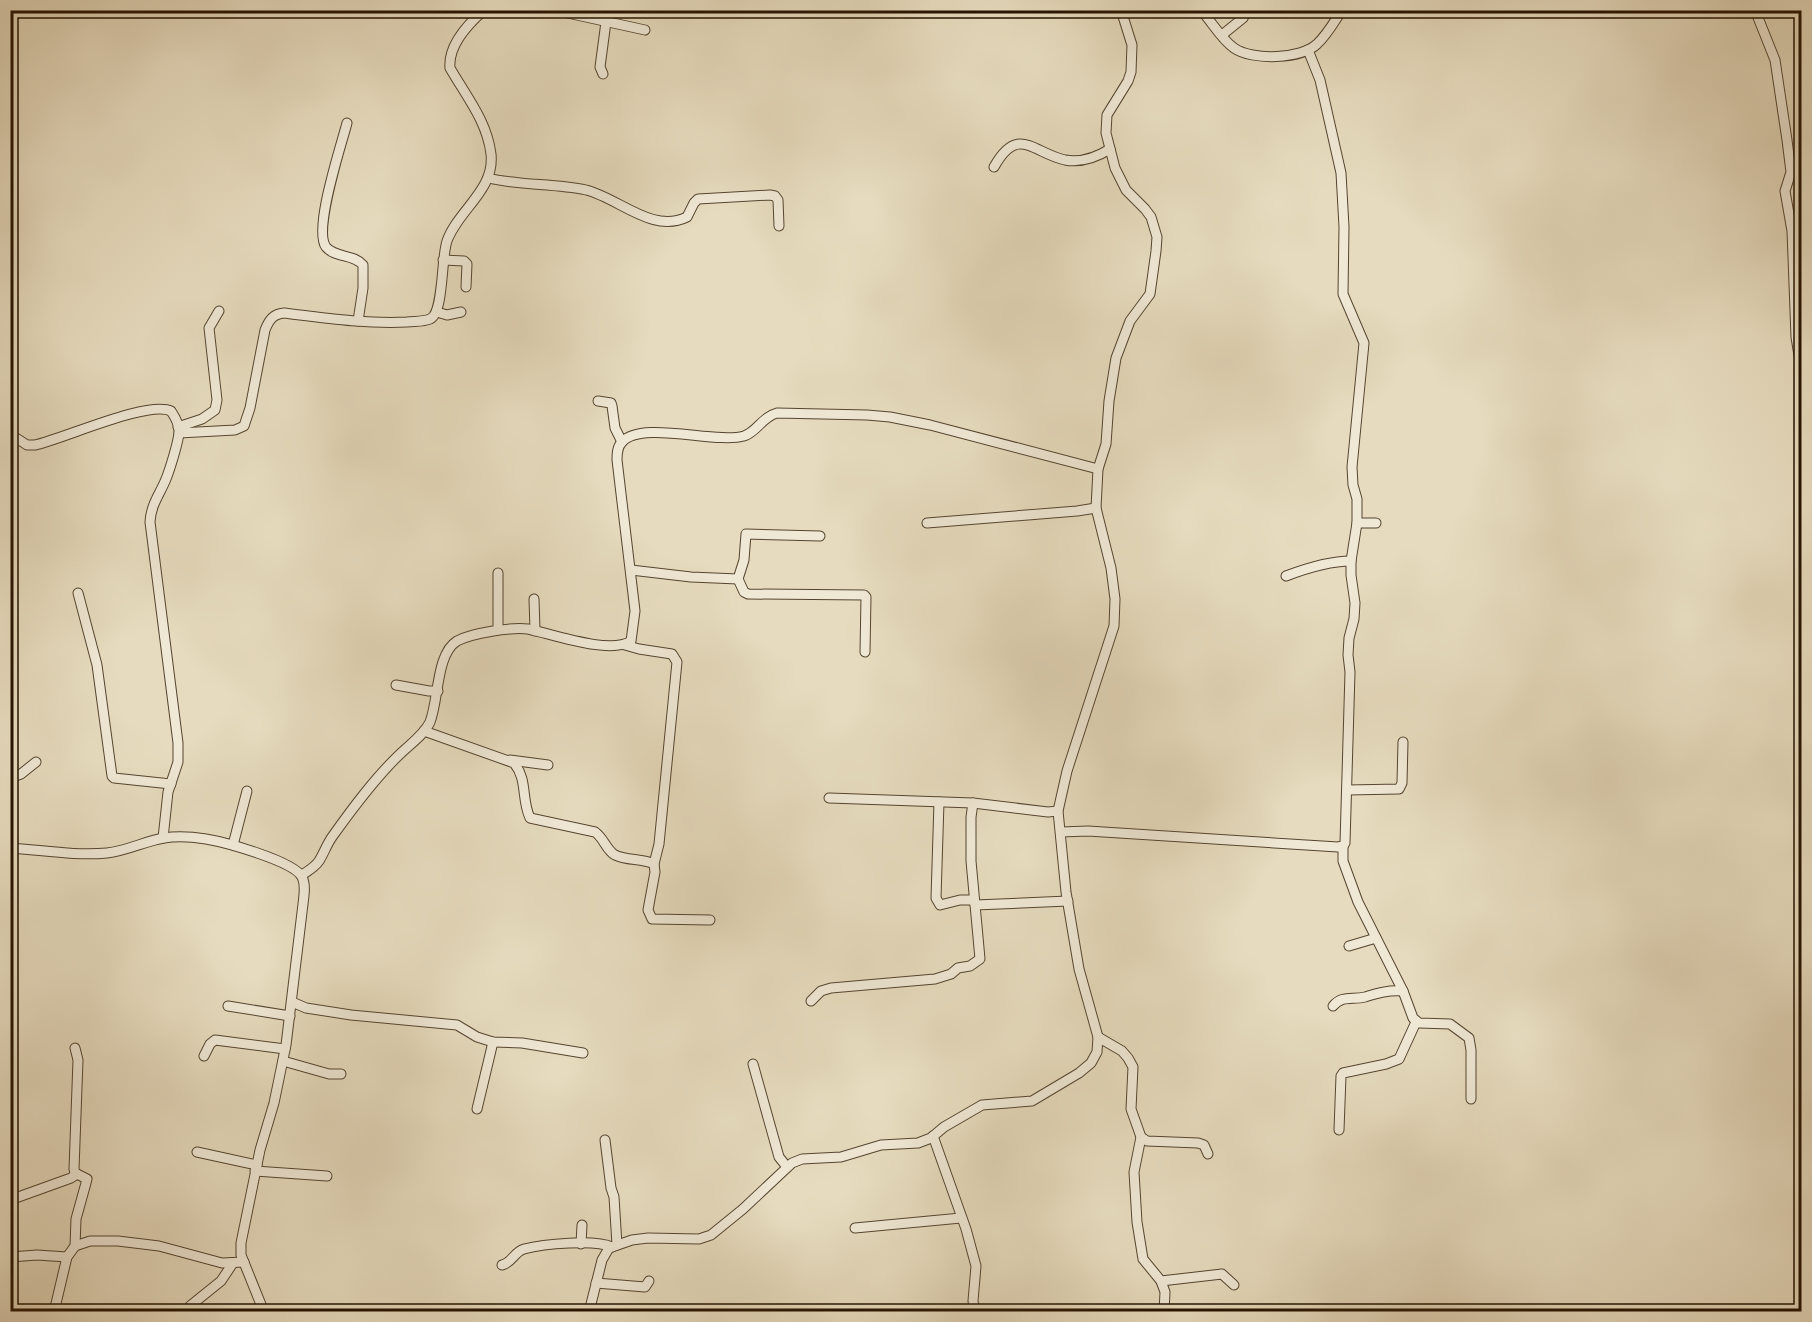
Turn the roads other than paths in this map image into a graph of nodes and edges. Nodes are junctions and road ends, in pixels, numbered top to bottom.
1 (484, 10) edge
2 (554, 10) edge
3 (1121, 10) edge
4 (1201, 10) edge
5 (1248, 10) edge
6 (1342, 10) edge
7 (1755, 10) edge
8 (606, 22) junction
9 (645, 30) dead end
10 (1222, 35) junction
11 (1308, 50) junction
12 (603, 74) dead end
13 (347, 123) dead end
14 (1110, 149) junction
15 (994, 167) dead end
16 (488, 178) junction
17 (779, 226) dead end
18 (443, 260) junction
19 (466, 287) dead end
20 (219, 311) dead end
21 (437, 312) junction
22 (460, 312) dead end
23 (358, 321) junction
24 (1802, 374) edge
25 (598, 401) dead end
26 (179, 430) junction
27 (10, 434) edge
28 (622, 442) junction
29 (1098, 469) junction
30 (1096, 508) junction
31 (927, 523) dead end
32 (1357, 523) junction
33 (1376, 523) dead end
34 (820, 536) dead end
35 (1351, 561) junction
36 (631, 570) junction
37 (498, 573) dead end
38 (1286, 576) dead end
39 (738, 579) junction
40 (78, 593) dead end
41 (534, 599) dead end
42 (498, 629) junction
43 (535, 631) junction
44 (625, 645) junction
45 (865, 652) dead end
46 (396, 685) dead end
47 (438, 691) junction
48 (424, 731) junction
49 (1403, 742) dead end
50 (507, 759) junction
51 (36, 762) dead end
52 (548, 765) dead end
53 (10, 778) edge
54 (114, 778) junction
55 (171, 784) junction
56 (108, 787) dead end
57 (1348, 790) junction
58 (247, 791) dead end
59 (829, 798) dead end
60 (939, 802) junction
61 (973, 803) junction
62 (1058, 811) junction
63 (1061, 832) junction
64 (163, 838) junction
65 (233, 845) junction
66 (1343, 846) junction
67 (10, 848) edge
68 (654, 864) junction
69 (302, 875) junction
70 (1068, 901) junction
71 (975, 902) junction
72 (710, 920) dead end
73 (1376, 938) junction
74 (1349, 946) dead end
75 (1403, 991) junction
76 (811, 1001) dead end
77 (292, 1002) junction
78 (228, 1006) dead end
79 (1333, 1006) dead end
80 (290, 1016) junction
81 (1416, 1022) junction
82 (1098, 1037) junction
83 (493, 1042) junction
84 (75, 1048) dead end
85 (285, 1049) junction
86 (583, 1053) dead end
87 (204, 1056) dead end
88 (283, 1061) junction
89 (753, 1064) dead end
90 (341, 1074) dead end
91 (1472, 1100) dead end
92 (477, 1109) dead end
93 (1339, 1130) dead end
94 (933, 1136) junction
95 (1141, 1137) junction
96 (605, 1140) dead end
97 (197, 1152) dead end
98 (1208, 1154) dead end
99 (787, 1167) junction
100 (256, 1168) junction
101 (77, 1174) junction
102 (327, 1176) dead end
103 (10, 1200) edge
104 (962, 1218) junction
105 (582, 1225) dead end
106 (855, 1228) dead end
107 (581, 1244) junction
108 (75, 1246) junction
109 (614, 1246) junction
110 (10, 1257) edge
111 (67, 1257) junction
112 (244, 1262) junction
113 (233, 1263) junction
114 (502, 1265) dead end
115 (649, 1281) dead end
116 (1161, 1281) junction
117 (596, 1283) junction
118 (1234, 1285) dead end
119 (190, 1306) dead end
120 (54, 1311) edge
121 (264, 1311) edge
122 (589, 1311) edge
123 (975, 1311) edge
124 (1164, 1311) edge

1 - 16 street
2 - 8 street
3 - 14 street
4 - 10 street
5 - 10 street
6 - 11 street
7 - 24 street
8 - 9 street
8 - 12 street
10 - 11 street
11 - 32 street
13 - 23 street
14 - 15 street
14 - 29 street
16 - 17 street
16 - 18 street
18 - 19 street
18 - 21 street
20 - 26 street
21 - 22 street
21 - 23 street
23 - 26 street
25 - 28 street
26 - 27 street
26 - 55 street
28 - 29 street
28 - 36 street
29 - 30 street
30 - 31 street
30 - 62 street
32 - 33 street
32 - 35 street
34 - 39 street
35 - 38 street
35 - 57 street
36 - 39 street
36 - 44 street
37 - 42 street
39 - 45 street
40 - 54 street
41 - 43 street
42 - 43 street
42 - 47 street
43 - 44 street
44 - 68 street
46 - 47 street
47 - 48 street
48 - 50 street
48 - 69 street
49 - 57 street
50 - 52 street
50 - 68 street
51 - 53 street
54 - 55 street
54 - 56 street
55 - 64 street
57 - 66 street
58 - 65 street
59 - 60 street
60 - 61 street
60 - 71 street
61 - 62 street
61 - 71 street
62 - 63 street
63 - 66 street
63 - 70 street
64 - 65 street
64 - 67 street
65 - 69 street
66 - 73 street
68 - 72 street
69 - 77 street
70 - 71 street
70 - 82 street
71 - 76 street
73 - 74 street
73 - 75 street
75 - 79 street
75 - 81 street
77 - 80 street
77 - 83 street
78 - 80 street
80 - 85 street
81 - 91 street
81 - 93 street
82 - 94 street
82 - 95 street
83 - 86 street
83 - 92 street
84 - 101 street
85 - 87 street
85 - 88 street
88 - 90 street
88 - 100 street
89 - 99 street
94 - 99 street
94 - 104 street
95 - 98 street
95 - 116 street
96 - 109 street
97 - 100 street
99 - 109 street
100 - 102 street
100 - 112 street
101 - 103 street
101 - 108 street
104 - 106 street
104 - 123 street
105 - 107 street
107 - 109 street
107 - 114 street
108 - 111 street
108 - 113 street
109 - 117 street
110 - 111 street
111 - 120 street
112 - 113 street
112 - 121 street
113 - 119 street
115 - 117 street
116 - 118 street
116 - 124 street
117 - 122 street

